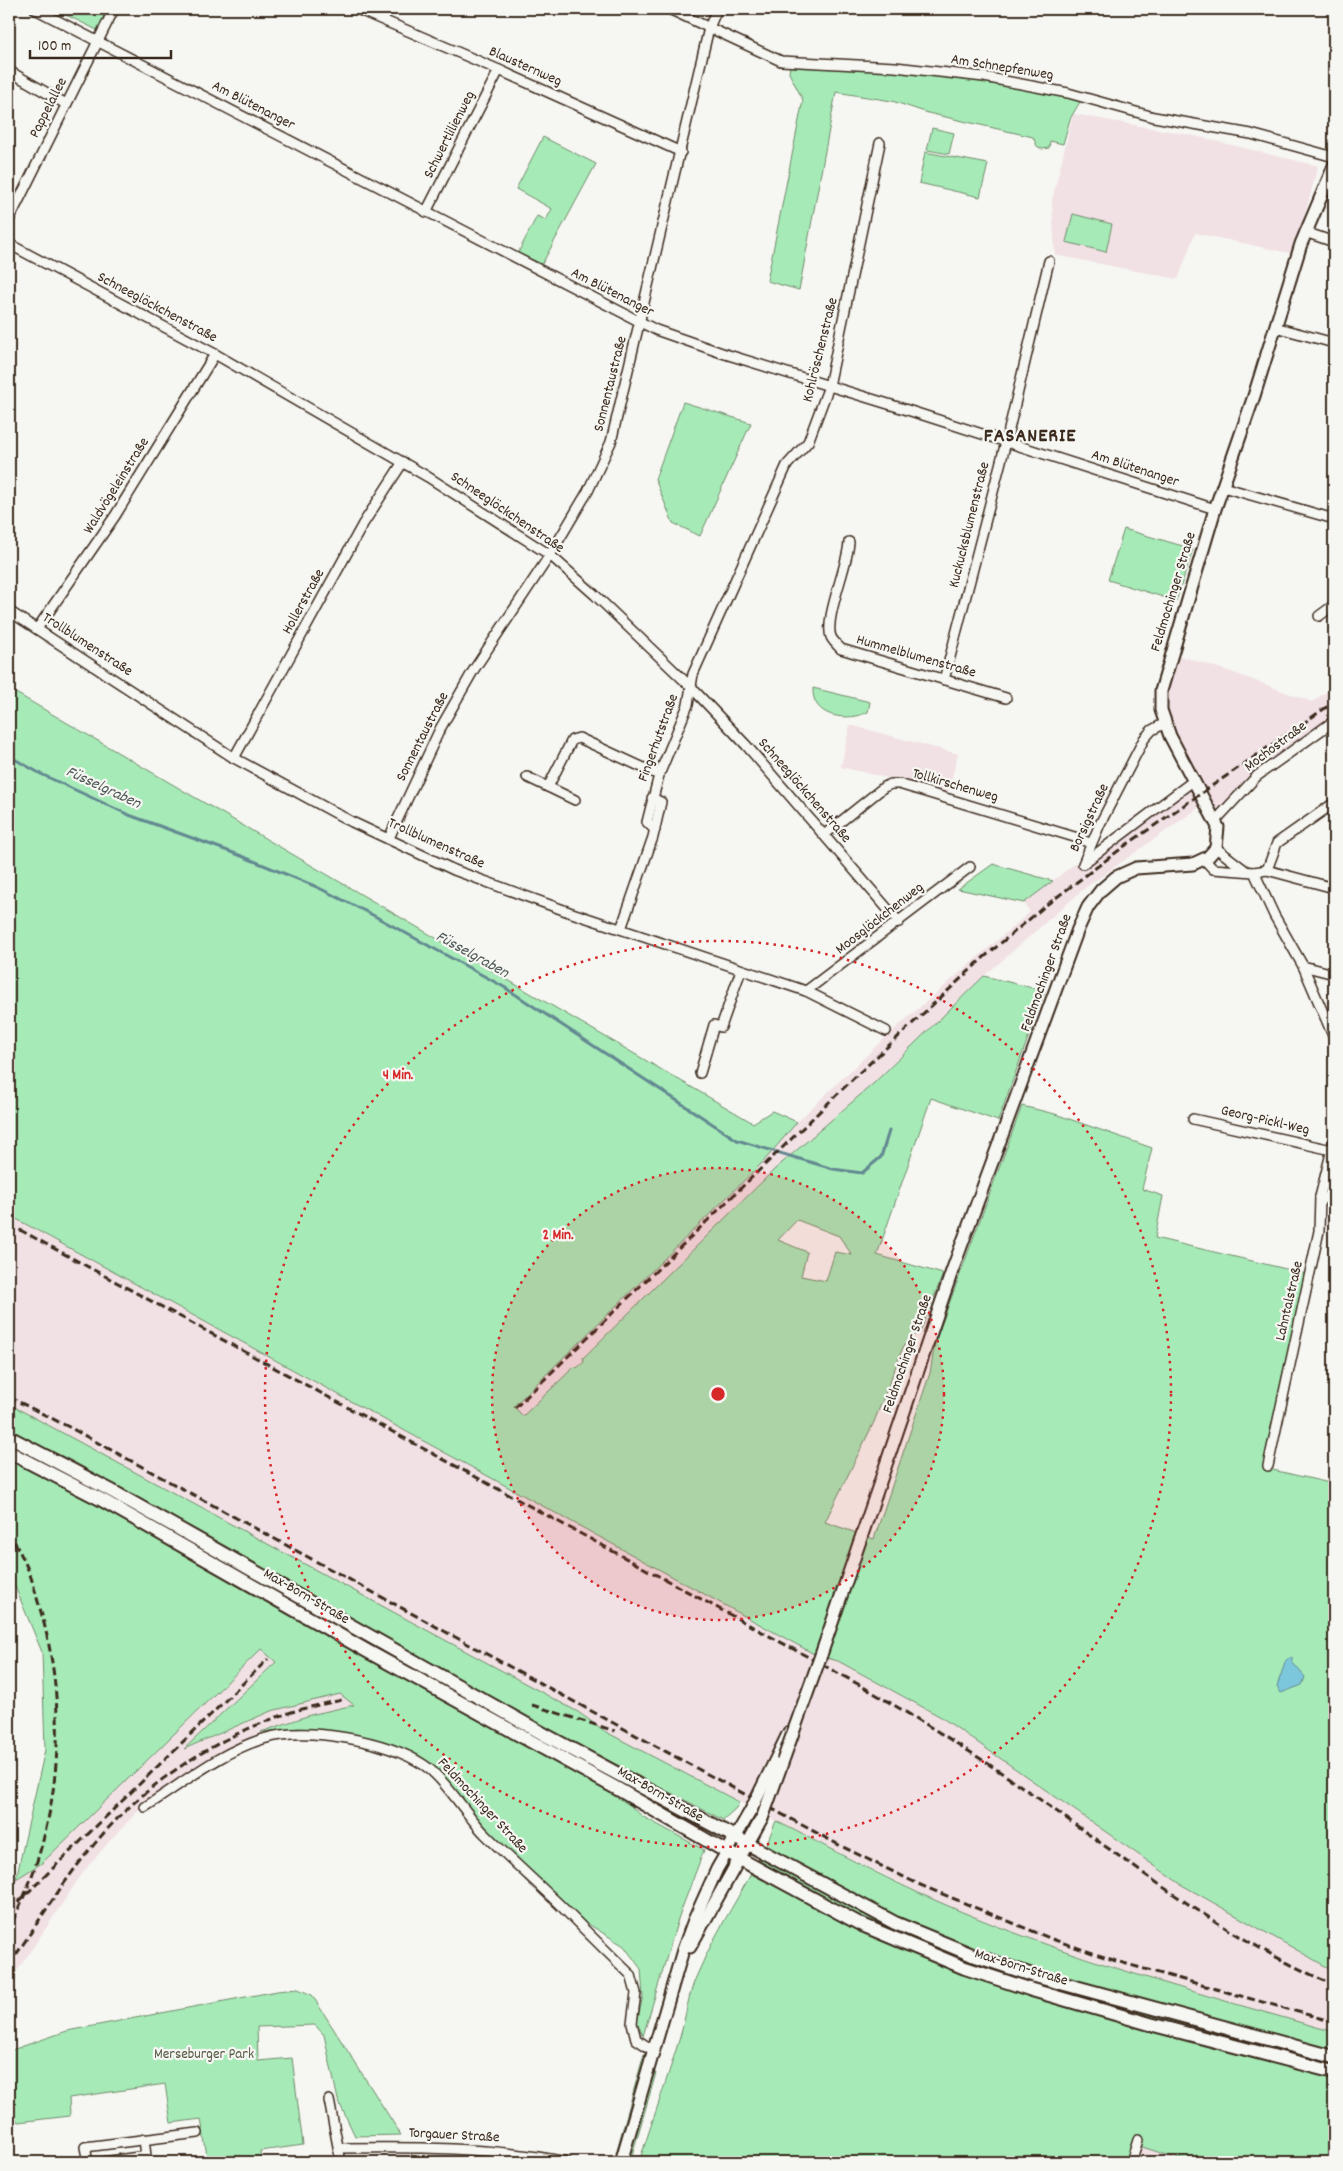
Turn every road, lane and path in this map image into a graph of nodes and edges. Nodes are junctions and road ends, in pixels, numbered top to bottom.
1 (35, 9) edge
2 (114, 9) edge
3 (357, 9) edge
4 (669, 9) edge
5 (717, 9) edge
6 (709, 28) junction
7 (97, 42) junction
8 (499, 70) junction
9 (9, 71) edge
10 (66, 104) junction
11 (880, 143) dead end
12 (681, 152) junction
13 (1334, 157) edge
14 (1334, 166) edge
15 (426, 212) junction
16 (9, 220) edge
17 (1305, 232) junction
18 (1334, 242) edge
19 (9, 244) edge
20 (1049, 261) dead end
21 (640, 323) junction
22 (1275, 327) junction
23 (1334, 343) edge
24 (215, 354) junction
25 (829, 386) junction
26 (1006, 442) junction
27 (403, 462) junction
28 (1223, 487) junction
29 (1215, 509) junction
30 (1334, 519) edge
31 (849, 542) dead end
32 (550, 555) junction
33 (1334, 605) edge
34 (9, 610) edge
35 (1318, 616) dead end
36 (38, 629) junction
37 (944, 680) junction
38 (691, 687) junction
39 (1006, 698) dead end
40 (1334, 721) edge
41 (1165, 723) junction
42 (234, 758) junction
43 (659, 775) junction
44 (527, 777) dead end
45 (1193, 781) junction
46 (548, 787) junction
47 (575, 800) dead end
48 (1334, 803) edge
49 (1216, 820) junction
50 (824, 835) junction
51 (389, 838) junction
52 (1091, 844) junction
53 (1216, 848) junction
54 (1204, 859) junction
55 (970, 868) dead end
56 (1267, 870) junction
57 (1250, 872) junction
58 (1334, 888) edge
59 (899, 922) junction
60 (621, 929) junction
61 (1303, 966) junction
62 (741, 970) junction
63 (1334, 974) edge
64 (806, 992) junction
65 (886, 1031) dead end
66 (1334, 1038) edge
67 (700, 1073) dead end
68 (1193, 1119) dead end
69 (1333, 1146) edge
70 (1320, 1198) junction
71 (1334, 1201) edge
72 (9, 1437) edge
73 (9, 1452) edge
74 (1268, 1466) dead end
75 (803, 1703) junction
76 (145, 1807) dead end
77 (736, 1837) junction
78 (748, 1843) junction
79 (727, 1852) junction
80 (739, 1858) junction
81 (677, 1970) junction
82 (654, 2051) junction
83 (1334, 2057) edge
84 (1334, 2072) edge
85 (329, 2100) dead end
86 (198, 2133) dead end
87 (144, 2139) junction
88 (1138, 2140) dead end
89 (339, 2148) junction
90 (88, 2162) edge
91 (103, 2162) edge
92 (341, 2162) edge
93 (567, 2162) edge
94 (621, 2162) edge
95 (1131, 2162) edge

1 - 7 street, Am Blütenanger
2 - 7 street, Pappelallee
3 - 8 street, Blausternweg
4 - 6 street, Am Schnepfenweg
5 - 6 street, Sonnentaustraße
6 - 12 street, Sonnentaustraße
6 - 13 street, Am Schnepfenweg
7 - 10 street, Pappelallee
7 - 15 street, Am Blütenanger
8 - 12 street, Blausternweg
8 - 15 street, Schwertlilienweg
9 - 10 street
10 - 16 street, Pappelallee
11 - 25 street, Kohlröschenstraße
12 - 21 street, Sonnentaustraße
14 - 17 main road, Feldmochinger Straße
15 - 21 street, Am Blütenanger
17 - 18 street
17 - 22 main road, Feldmochinger Straße
19 - 24 street, Schneeglöckchenstraße
20 - 26 street, Kuckucksblumenstraße
21 - 25 street, Am Blütenanger
21 - 32 street, Sonnentaustraße
22 - 23 street
22 - 28 main road, Feldmochinger Straße
24 - 27 street, Schneeglöckchenstraße
24 - 36 street, Waldvögeleinstraße
25 - 26 street, Am Blütenanger
25 - 38 street, Kohlröschenstraße
26 - 29 street, Am Blütenanger
26 - 37 street, Kuckucksblumenstraße
27 - 32 street, Schneeglöckchenstraße
27 - 42 street, Hollerstraße
28 - 29 main road, Feldmochinger Straße
28 - 30 street
29 - 41 main road, Feldmochinger Straße
31 - 37 street, Hummelblumenstraße
32 - 38 street, Schneeglöckchenstraße
32 - 51 street, Sonnentaustraße
33 - 35 street
34 - 36 street, Trollblumenstraße
36 - 42 street, Trollblumenstraße
37 - 39 street, Hummelblumenstraße
38 - 43 street, Fingerhutstraße
38 - 50 street, Schneeglöckchenstraße
40 - 49 street, Mochostraße
41 - 45 main road, Feldmochinger Straße
41 - 52 street, Borsigstraße
42 - 51 street, Trollblumenstraße
43 - 46 street
43 - 60 street, Fingerhutstraße
44 - 46 street
45 - 49 main road, Feldmochinger Straße
45 - 52 street, Borsigstraße
46 - 47 street
48 - 56 street
49 - 53 main road, Feldmochinger Straße
50 - 52 street, Tollkirschenweg
50 - 59 street, Schneeglöckchenstraße
51 - 60 street, Trollblumenstraße
53 - 54 main road
53 - 57 street
54 - 57 street
54 - 75 main road, Feldmochinger Straße, bridge
55 - 59 street, Moosglöckchenweg
56 - 57 street
56 - 58 street
57 - 61 street
59 - 64 street, Moosglöckchenweg
60 - 62 street, Trollblumenstraße
61 - 63 street
61 - 66 street
62 - 64 street, Trollblumenstraße
62 - 67 street
64 - 65 street, Trollblumenstraße
68 - 69 street, Georg-Pickl-Weg
69 - 70 street, Lahntalstraße
70 - 71 street
70 - 74 street, Lahntalstraße
72 - 77 main road, Max-Born-Straße
73 - 79 main road, Max-Born-Straße
75 - 77 main road, Feldmochinger Straße, bridge
75 - 78 main road, Feldmochinger Straße, bridge
76 - 82 street, Feldmochinger Straße
77 - 78 main road, Max-Born-Straße
77 - 79 main road, Feldmochinger Straße
78 - 80 main road, Feldmochinger Straße
78 - 83 main road, Max-Born-Straße
79 - 80 main road, Max-Born-Straße
79 - 81 main road, Feldmochinger Straße
80 - 81 main road, Feldmochinger Straße
80 - 84 main road, Max-Born-Straße
81 - 82 main road, Feldmochinger Straße
82 - 94 main road, Feldmochinger Straße
85 - 89 street
86 - 87 street
87 - 90 street
87 - 91 street
88 - 95 street
89 - 92 street
89 - 93 street, Torgauer Straße

